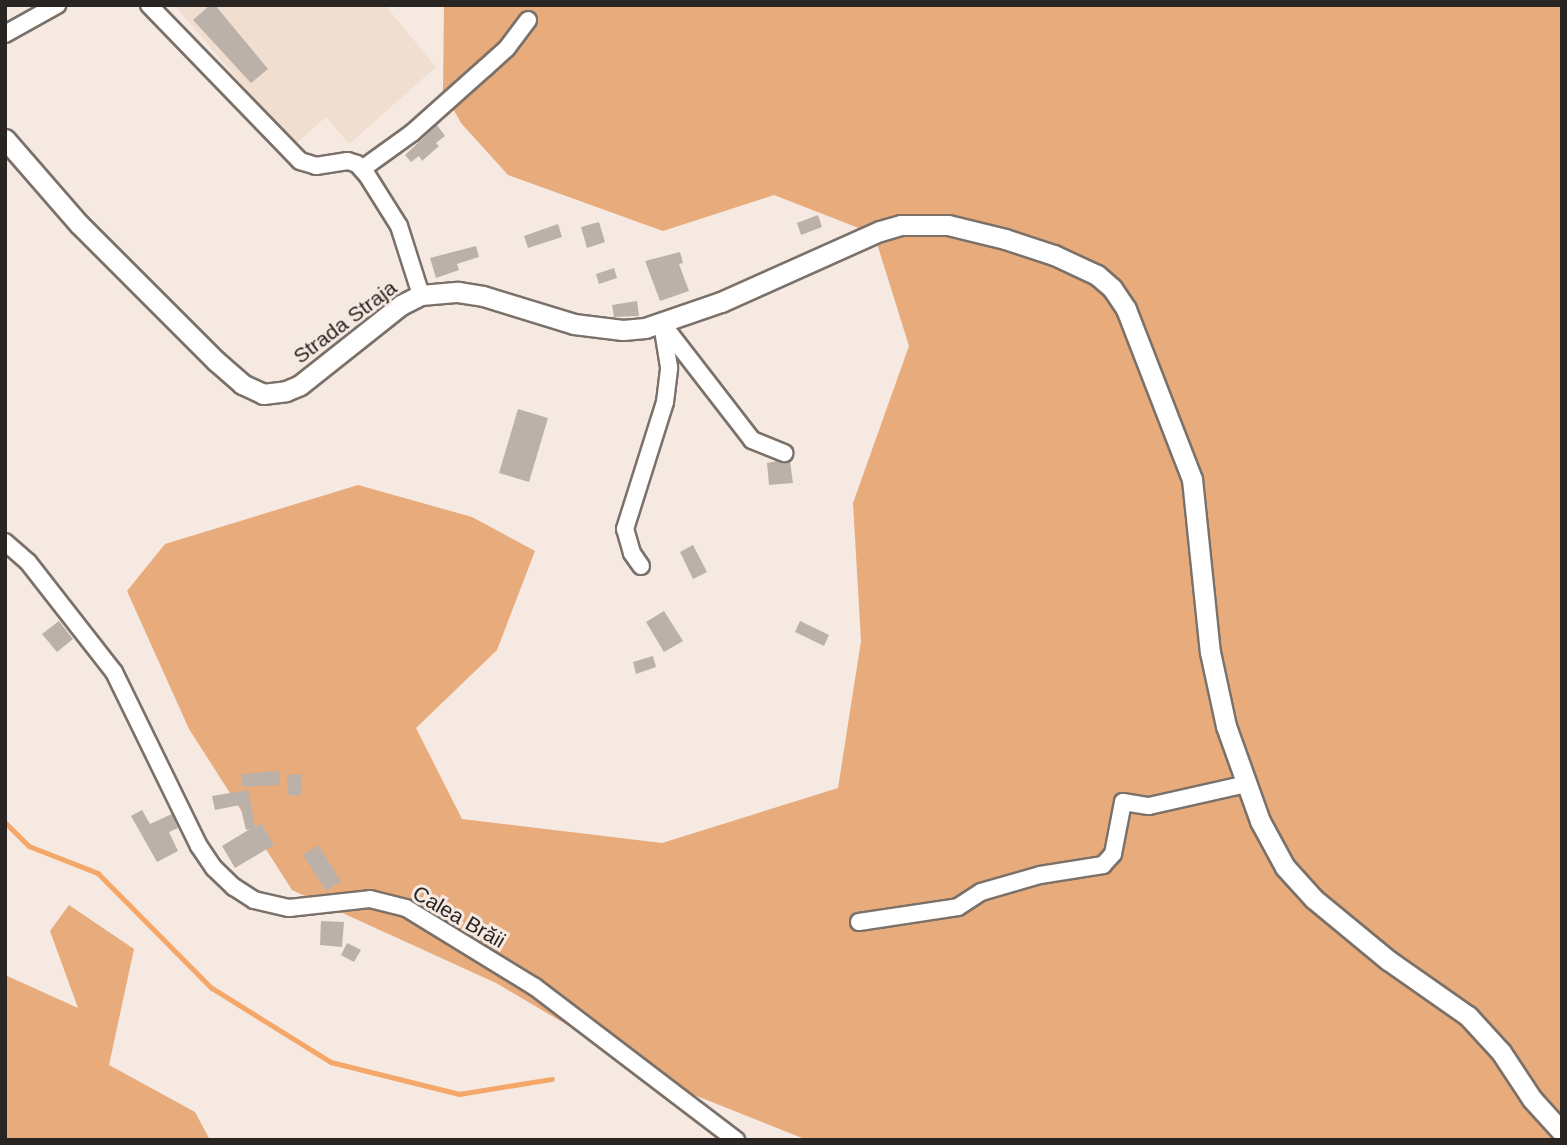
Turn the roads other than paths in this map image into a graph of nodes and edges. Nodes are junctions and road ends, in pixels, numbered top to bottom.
1 (57, 5) edge
2 (149, 5) edge
3 (528, 20) dead end
4 (5, 34) edge
5 (5, 139) edge
6 (362, 169) junction
7 (421, 295) junction
8 (662, 324) junction
9 (785, 453) dead end
10 (5, 542) edge
11 (641, 566) dead end
12 (1247, 784) junction
13 (859, 922) dead end
14 (1562, 1132) edge
15 (736, 1140) edge

1 - 4 street
2 - 6 street
3 - 6 street
5 - 7 main road, Strada Straja
6 - 7 street
7 - 8 main road, Strada Straja
8 - 9 street
8 - 11 street
8 - 12 main road, Strada Straja
10 - 15 street, Calea Brăii
12 - 13 street
12 - 14 main road, Strada Straja

